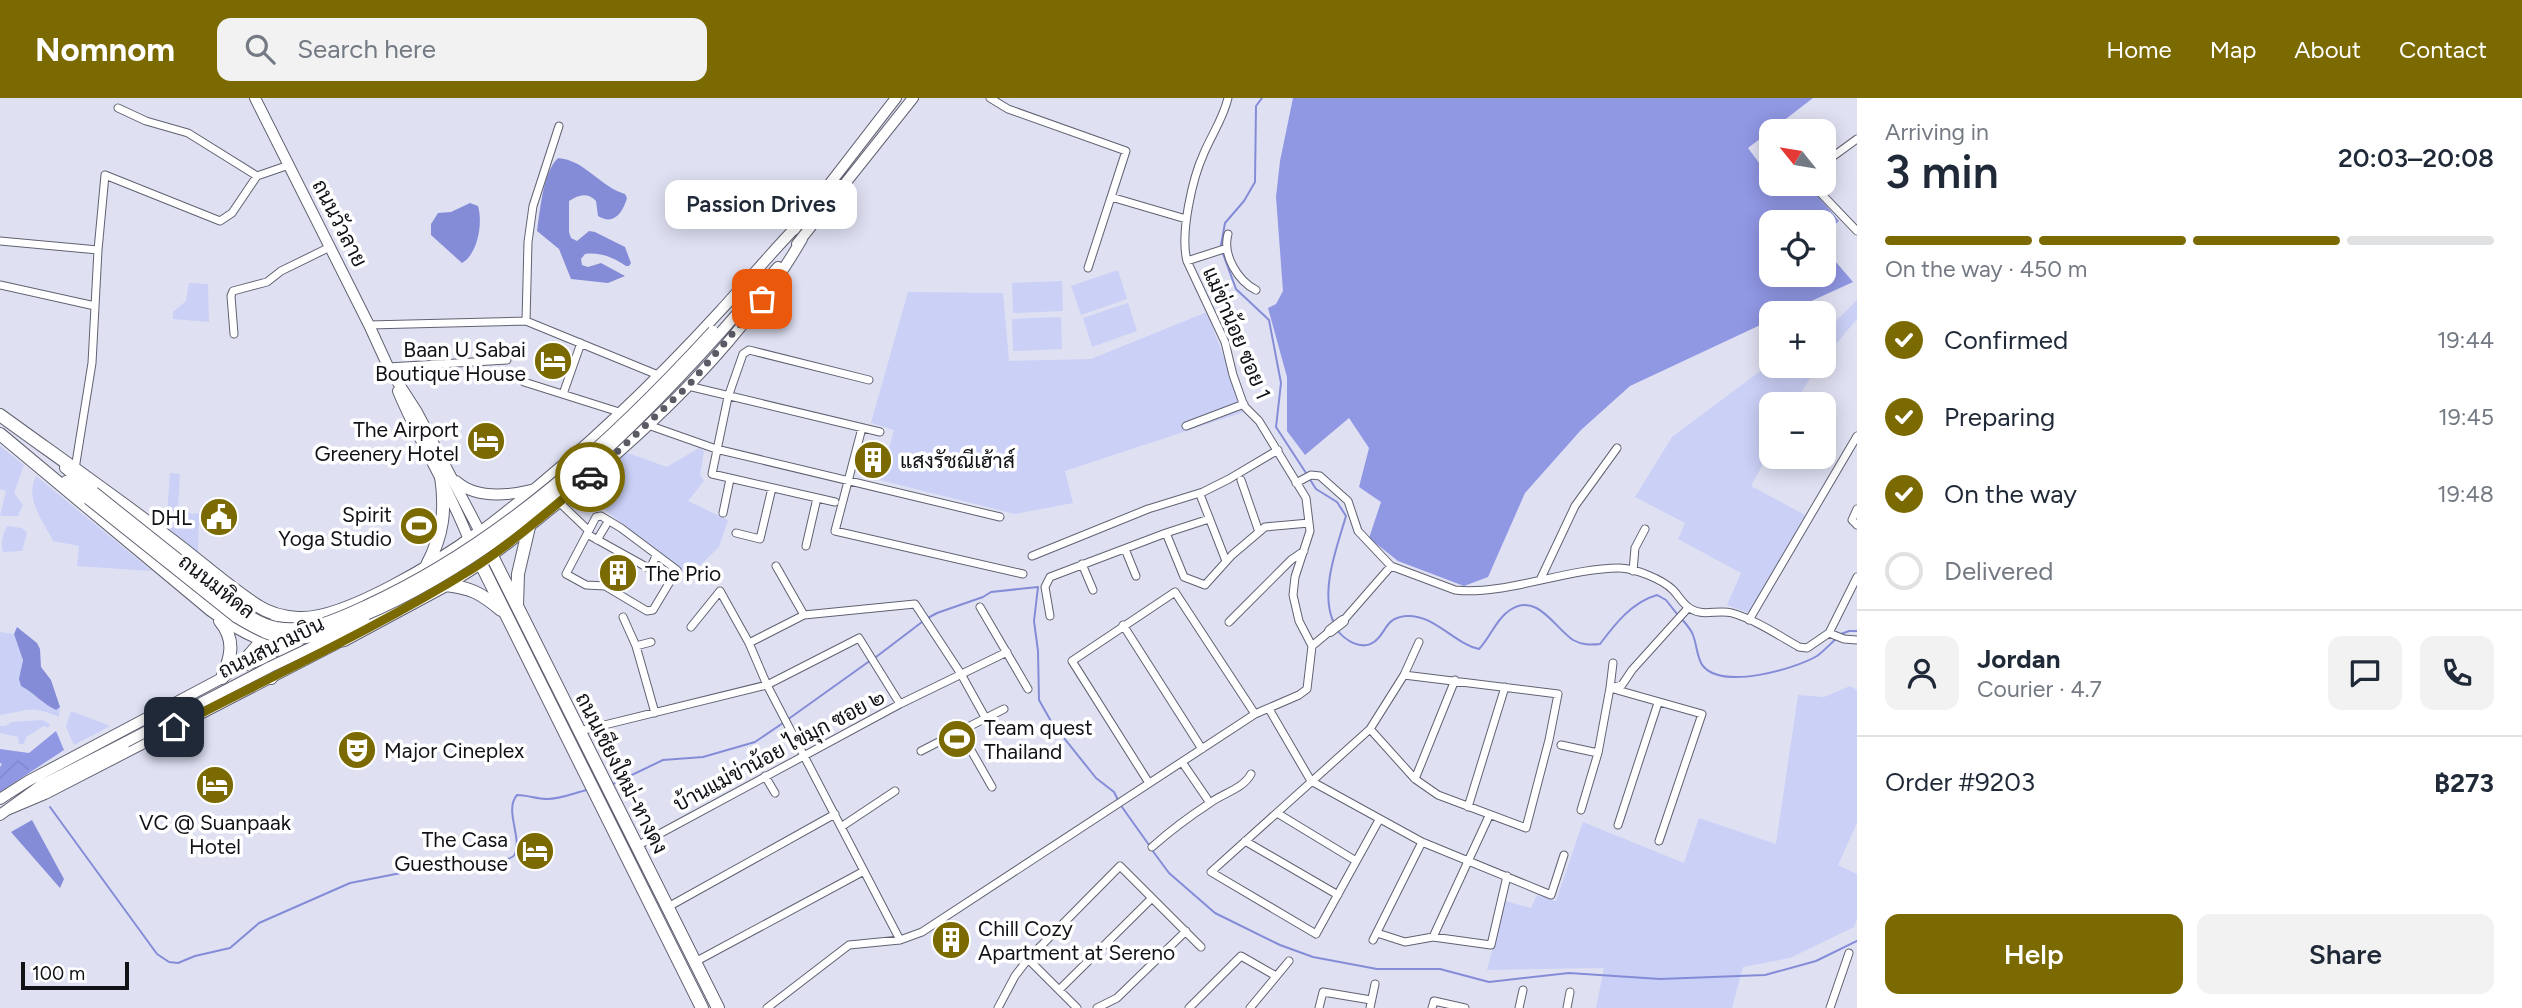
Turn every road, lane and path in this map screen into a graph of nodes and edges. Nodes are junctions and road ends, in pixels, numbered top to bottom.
1 (255, 98) edge
2 (897, 98) edge
3 (913, 98) edge
4 (990, 98) edge
5 (1228, 98) edge
6 (118, 108) dead end
7 (559, 127) dead end
8 (1857, 139) edge
9 (1836, 154) edge
10 (289, 165) junction
11 (257, 176) junction
12 (1823, 196) edge
13 (1111, 197) junction
14 (1186, 219) junction
15 (796, 227) junction
16 (1857, 231) edge
17 (1228, 234) dead end
18 (802, 239) junction
19 (0, 241) edge
20 (330, 247) junction
21 (1223, 249) junction
22 (97, 250) junction
23 (1187, 261) junction
24 (1088, 268) dead end
25 (0, 285) edge
26 (1256, 290) dead end
27 (94, 306) junction
28 (526, 321) junction
29 (369, 324) junction
30 (719, 330) junction
31 (234, 334) dead end
32 (581, 343) junction
33 (507, 360) dead end
34 (388, 367) junction
35 (658, 375) junction
36 (869, 380) dead end
37 (524, 382) dead end
38 (688, 386) junction
39 (563, 394) junction
40 (728, 397) junction
41 (1244, 404) junction
42 (619, 412) junction
43 (0, 415) edge
44 (648, 425) junction
45 (1186, 426) dead end
46 (862, 428) junction
47 (0, 432) edge
48 (880, 432) dead end
49 (1857, 436) edge
50 (1617, 448) dead end
51 (716, 449) junction
52 (1278, 450) junction
53 (572, 456) junction
54 (75, 469) junction
55 (446, 477) junction
56 (590, 477) junction
57 (730, 479) junction
58 (848, 480) junction
59 (1241, 480) dead end
60 (1296, 483) junction
61 (772, 488) junction
62 (534, 489) junction
63 (91, 496) junction
64 (1201, 497) dead end
65 (817, 498) junction
66 (559, 502) junction
67 (835, 502) dead end
68 (1857, 509) edge
69 (723, 513) dead end
70 (1000, 517) dead end
71 (1209, 519) junction
72 (1309, 523) junction
73 (606, 525) dead end
74 (1857, 525) edge
75 (529, 527) junction
76 (1645, 529) dead end
77 (1259, 531) junction
78 (587, 532) junction
79 (736, 533) dead end
80 (1166, 533) junction
81 (629, 534) junction
82 (474, 536) junction
83 (597, 540) junction
84 (806, 546) dead end
85 (1125, 549) junction
86 (619, 550) junction
87 (1305, 551) junction
88 (656, 556) junction
89 (1032, 556) dead end
90 (486, 559) junction
91 (1226, 561) junction
92 (1082, 564) junction
93 (427, 566) junction
94 (776, 566) dead end
95 (1391, 566) junction
96 (1633, 571) junction
97 (213, 573) junction
98 (1023, 574) dead end
99 (1136, 576) dead end
100 (1857, 577) edge
101 (1541, 579) junction
102 (446, 584) junction
103 (1093, 590) dead end
104 (194, 594) junction
105 (404, 599) junction
106 (980, 607) dead end
107 (211, 610) junction
108 (512, 610) junction
109 (1686, 611) junction
110 (804, 615) junction
111 (281, 616) junction
112 (1050, 616) dead end
113 (623, 617) dead end
114 (1749, 620) junction
115 (1342, 621) joint
116 (1229, 622) dead end
117 (1123, 625) junction
118 (691, 627) dead end
119 (1330, 631) joint
120 (1831, 634) junction
121 (260, 640) junction
122 (344, 640) junction
123 (1857, 640) edge
124 (651, 642) dead end
125 (1419, 642) dead end
126 (749, 643) junction
127 (291, 646) junction
128 (636, 646) junction
129 (1312, 646) junction
130 (1007, 652) junction
131 (1613, 663) dead end
132 (237, 668) junction
133 (961, 674) junction
134 (273, 675) junction
135 (1404, 675) junction
136 (222, 678) junction
137 (1455, 680) junction
138 (767, 685) junction
139 (1505, 688) junction
140 (1610, 688) junction
141 (1028, 689) dead end
142 (1658, 703) junction
143 (900, 704) junction
144 (1004, 709) dead end
145 (1269, 709) junction
146 (655, 713) junction
147 (1255, 714) junction
148 (986, 719) junction
149 (1370, 729) junction
150 (960, 731) junction
151 (580, 732) junction
152 (1561, 745) dead end
153 (1202, 749) junction
154 (921, 751) dead end
155 (1598, 753) junction
156 (804, 755) junction
157 (1182, 762) junction
158 (1251, 774) dead end
159 (765, 776) junction
160 (595, 777) junction
161 (1415, 779) junction
162 (1311, 781) junction
163 (1149, 783) junction
164 (992, 787) dead end
165 (895, 792) dead end
166 (603, 793) junction
167 (775, 793) dead end
168 (0, 799) edge
169 (1210, 803) junction
170 (1468, 807) junction
171 (1581, 810) dead end
172 (4, 812) edge
173 (1277, 813) junction
174 (835, 814) junction
175 (1489, 816) junction
176 (1379, 820) junction
177 (1618, 825) dead end
178 (841, 827) junction
179 (1245, 841) junction
180 (1659, 841) dead end
181 (1422, 842) junction
182 (637, 846) junction
183 (1152, 848) dead end
184 (1564, 855) dead end
185 (1356, 861) junction
186 (1470, 861) junction
187 (864, 871) junction
188 (1507, 876) junction
189 (1338, 895) junction
190 (1152, 898) junction
191 (668, 907) junction
192 (1186, 931) junction
193 (1433, 937) junction
194 (900, 940) junction
195 (1201, 947) dead end
196 (1849, 953) dead end
197 (1028, 959) junction
198 (1289, 961) dead end
199 (695, 962) junction
200 (1276, 976) junction
201 (1375, 984) dead end
202 (1059, 990) junction
203 (1523, 990) dead end
204 (1570, 992) dead end
205 (1371, 1004) edge
206 (1433, 1005) edge
207 (702, 1008) edge
208 (718, 1008) edge
209 (767, 1008) edge
210 (998, 1008) edge
211 (1077, 1008) edge
212 (1097, 1008) edge
213 (1189, 1008) edge
214 (1250, 1008) edge
215 (1319, 1008) edge
216 (1465, 1008) edge
217 (1519, 1008) edge
218 (1567, 1008) edge
219 (1830, 1008) edge

1 - 10 main road, ถนนวัวลาย
2 - 15 main road, ถนนมหิดล
3 - 18 main road, ถนนมหิดล
4 - 13 street
5 - 14 street, แม่ข่าน้อย ซอย 1
6 - 11 street
7 - 28 street
8 - 9 street
10 - 11 street
10 - 20 main road, ถนนวัวลาย
11 - 22 street
12 - 16 street
13 - 14 street
13 - 24 street
14 - 23 street, แม่ข่าน้อย ซอย 1
15 - 30 main road, ถนนมหิดล
15 - 35 main road, ถนนมหิดล
17 - 21 street
18 - 30 main road, ถนนมหิดล
18 - 38 main road, ถนนมหิดล
19 - 22 street
20 - 29 main road, ถนนวัวลาย
20 - 31 street
21 - 23 street
21 - 26 street
22 - 27 street
23 - 41 street, แม่ข่าน้อย ซอย 1
25 - 27 street
27 - 54 street
28 - 29 street
28 - 32 street
29 - 34 main road, ถนนวัวลาย
30 - 63 main road, ถนนมหิดล, bridge
30 - 105 main road, ถนนมหิดล, bridge
32 - 35 street
32 - 39 street
33 - 34 street
34 - 55 main road, ถนนวัวลาย
35 - 42 main road, ถนนมหิดล
36 - 40 street
37 - 39 street
38 - 40 street
38 - 44 main road, ถนนมหิดล
39 - 42 street
40 - 46 street
40 - 51 street
41 - 45 street
41 - 52 street, แม่ข่าน้อย ซอย 1
42 - 53 main road, ถนนมหิดล
43 - 54 main road, ถนนมหิดล
43 - 63 main road, ถนนมหิดล
44 - 51 street
44 - 56 main road, ถนนมหิดล
46 - 48 street
46 - 58 street
47 - 63 main road, ถนนมหิดล
47 - 104 main road, ถนนมหิดล
49 - 114 street
50 - 101 street
51 - 57 street
51 - 58 street
52 - 60 street, แม่ข่าน้อย ซอย 1
52 - 89 street
53 - 56 main road
53 - 62 main road, ถนนมหิดล
54 - 97 main road, ถนนมหิดล
55 - 62 main road
55 - 82 main road, ถนนวัวลาย
55 - 93 main road
56 - 66 main road, ถนนมหิดล
57 - 61 street
57 - 69 street
58 - 70 street
58 - 98 street
59 - 77 street
60 - 72 street, แม่ข่าน้อย ซอย 1
60 - 95 street
61 - 65 street
61 - 79 street
62 - 82 main road, ถนนมหิดล
63 - 105 main road, ถนนมหิดล, bridge
64 - 71 street
65 - 67 street
65 - 84 street
66 - 75 main road, ถนนมหิดล
66 - 78 street
68 - 74 street
71 - 80 street
71 - 91 street
72 - 77 street
72 - 87 street, แม่ข่าน้อย ซอย 1
73 - 83 street
75 - 90 main road, ถนนมหิดล
75 - 108 main road
76 - 96 street
77 - 91 street
78 - 81 street
78 - 83 street
78 - 88 street
80 - 85 street
80 - 91 street
81 - 86 street
81 - 88 street
82 - 90 main road, ถนนเชียงใหม่-หางดง
82 - 93 main road, ถนนมหิดล
83 - 86 street
85 - 92 street
85 - 99 street
86 - 88 street
87 - 116 street
87 - 129 street, แม่ข่าน้อย ซอย 1
90 - 102 main road, ถนนมหิดล
90 - 108 main road, ถนนเชียงใหม่-หางดง
92 - 103 street
92 - 112 street
93 - 111 main road, ถนนมหิดล
94 - 110 street
95 - 101 street
95 - 115 street
96 - 101 street
96 - 109 street
97 - 104 main road
97 - 111 main road, ถนนมหิดล
100 - 120 street
102 - 108 main road
102 - 122 main road, ถนนมหิดล
104 - 107 main road, ถนนมหิดล
105 - 172 main road, ถนนสนามบิน, bridge
106 - 130 street
107 - 121 main road, ถนนมหิดล
107 - 136 main road
108 - 151 main road, ถนนเชียงใหม่-หางดง
108 - 160 main road, ถนนเชียงใหม่-หางดง
109 - 114 street
109 - 140 street
110 - 126 street
110 - 133 street
111 - 121 main road, ถนนสนามบิน
111 - 127 main road
113 - 128 street
114 - 120 street
115 - 119 main road
117 - 147 street
117 - 153 street
117 - 163 street
118 - 126 street
119 - 129 street
120 - 123 street
121 - 127 main road, ถนนมหิดล
121 - 132 main road, ถนนสนามบิน
122 - 127 main road, ถนนมหิดล
122 - 134 main road, ถนนสนามบิน
124 - 128 street
125 - 135 street
126 - 138 street
127 - 134 main road
128 - 146 street
129 - 145 street
130 - 133 street, บ้านแม่ข่าน้อย ไข่มุก ซอย ๒
130 - 141 street
131 - 140 street
132 - 134 main road
132 - 136 main road, ถนนสนามบิน
133 - 143 street, บ้านแม่ข่าน้อย ไข่มุก ซอย ๒
133 - 148 street
134 - 172 main road, ถนนสนามบิน
135 - 137 street
135 - 149 street
136 - 168 main road, ถนนสนามบิน
137 - 139 street
137 - 161 street
138 - 143 street
138 - 146 street
138 - 156 street
139 - 170 street
139 - 175 street
140 - 142 street
140 - 155 street
142 - 177 street
142 - 180 street
143 - 156 street, บ้านแม่ข่าน้อย ไข่มุก ซอย ๒
144 - 148 street
145 - 147 street
145 - 162 street
146 - 151 street
147 - 153 street
148 - 150 street
149 - 161 street
149 - 162 street
150 - 154 street
150 - 164 street
151 - 160 main road, ถนนเชียงใหม่-หางดง
152 - 155 street
153 - 157 street
155 - 171 street
156 - 159 street, บ้านแม่ข่าน้อย ไข่มุก ซอย ๒
156 - 174 street
157 - 163 street
157 - 169 street
158 - 169 street
159 - 167 street
159 - 182 street, บ้านแม่ข่าน้อย ไข่มุก ซอย ๒
160 - 166 main road, ถนนเชียงใหม่-หางดง
161 - 170 street
162 - 173 street
162 - 176 street
163 - 194 street
165 - 178 street
166 - 182 main road, ถนนเชียงใหม่-หางดง
166 - 207 main road, ถนนเชียงใหม่-หางดง
169 - 183 street
170 - 175 street
173 - 179 street
173 - 185 street
174 - 178 street
174 - 191 street
175 - 186 street
176 - 181 street
176 - 185 street
178 - 187 street
179 - 189 street
179 - 189 street
181 - 186 street
181 - 193 street
182 - 191 main road, ถนนเชียงใหม่-หางดง
184 - 188 street
185 - 189 street
186 - 188 street
186 - 193 street
187 - 194 street
187 - 199 street
188 - 193 street
190 - 192 street
190 - 197 street
190 - 202 street
191 - 199 main road, ถนนเชียงใหม่-หางดง
192 - 195 street
192 - 212 street
194 - 209 street
196 - 219 street
197 - 202 street
197 - 210 street
198 - 200 street
199 - 208 main road, ถนนเชียงใหม่-หางดง
200 - 213 street
200 - 214 street
201 - 205 street
202 - 211 street
203 - 217 street
204 - 218 street
205 - 215 street
206 - 216 street

